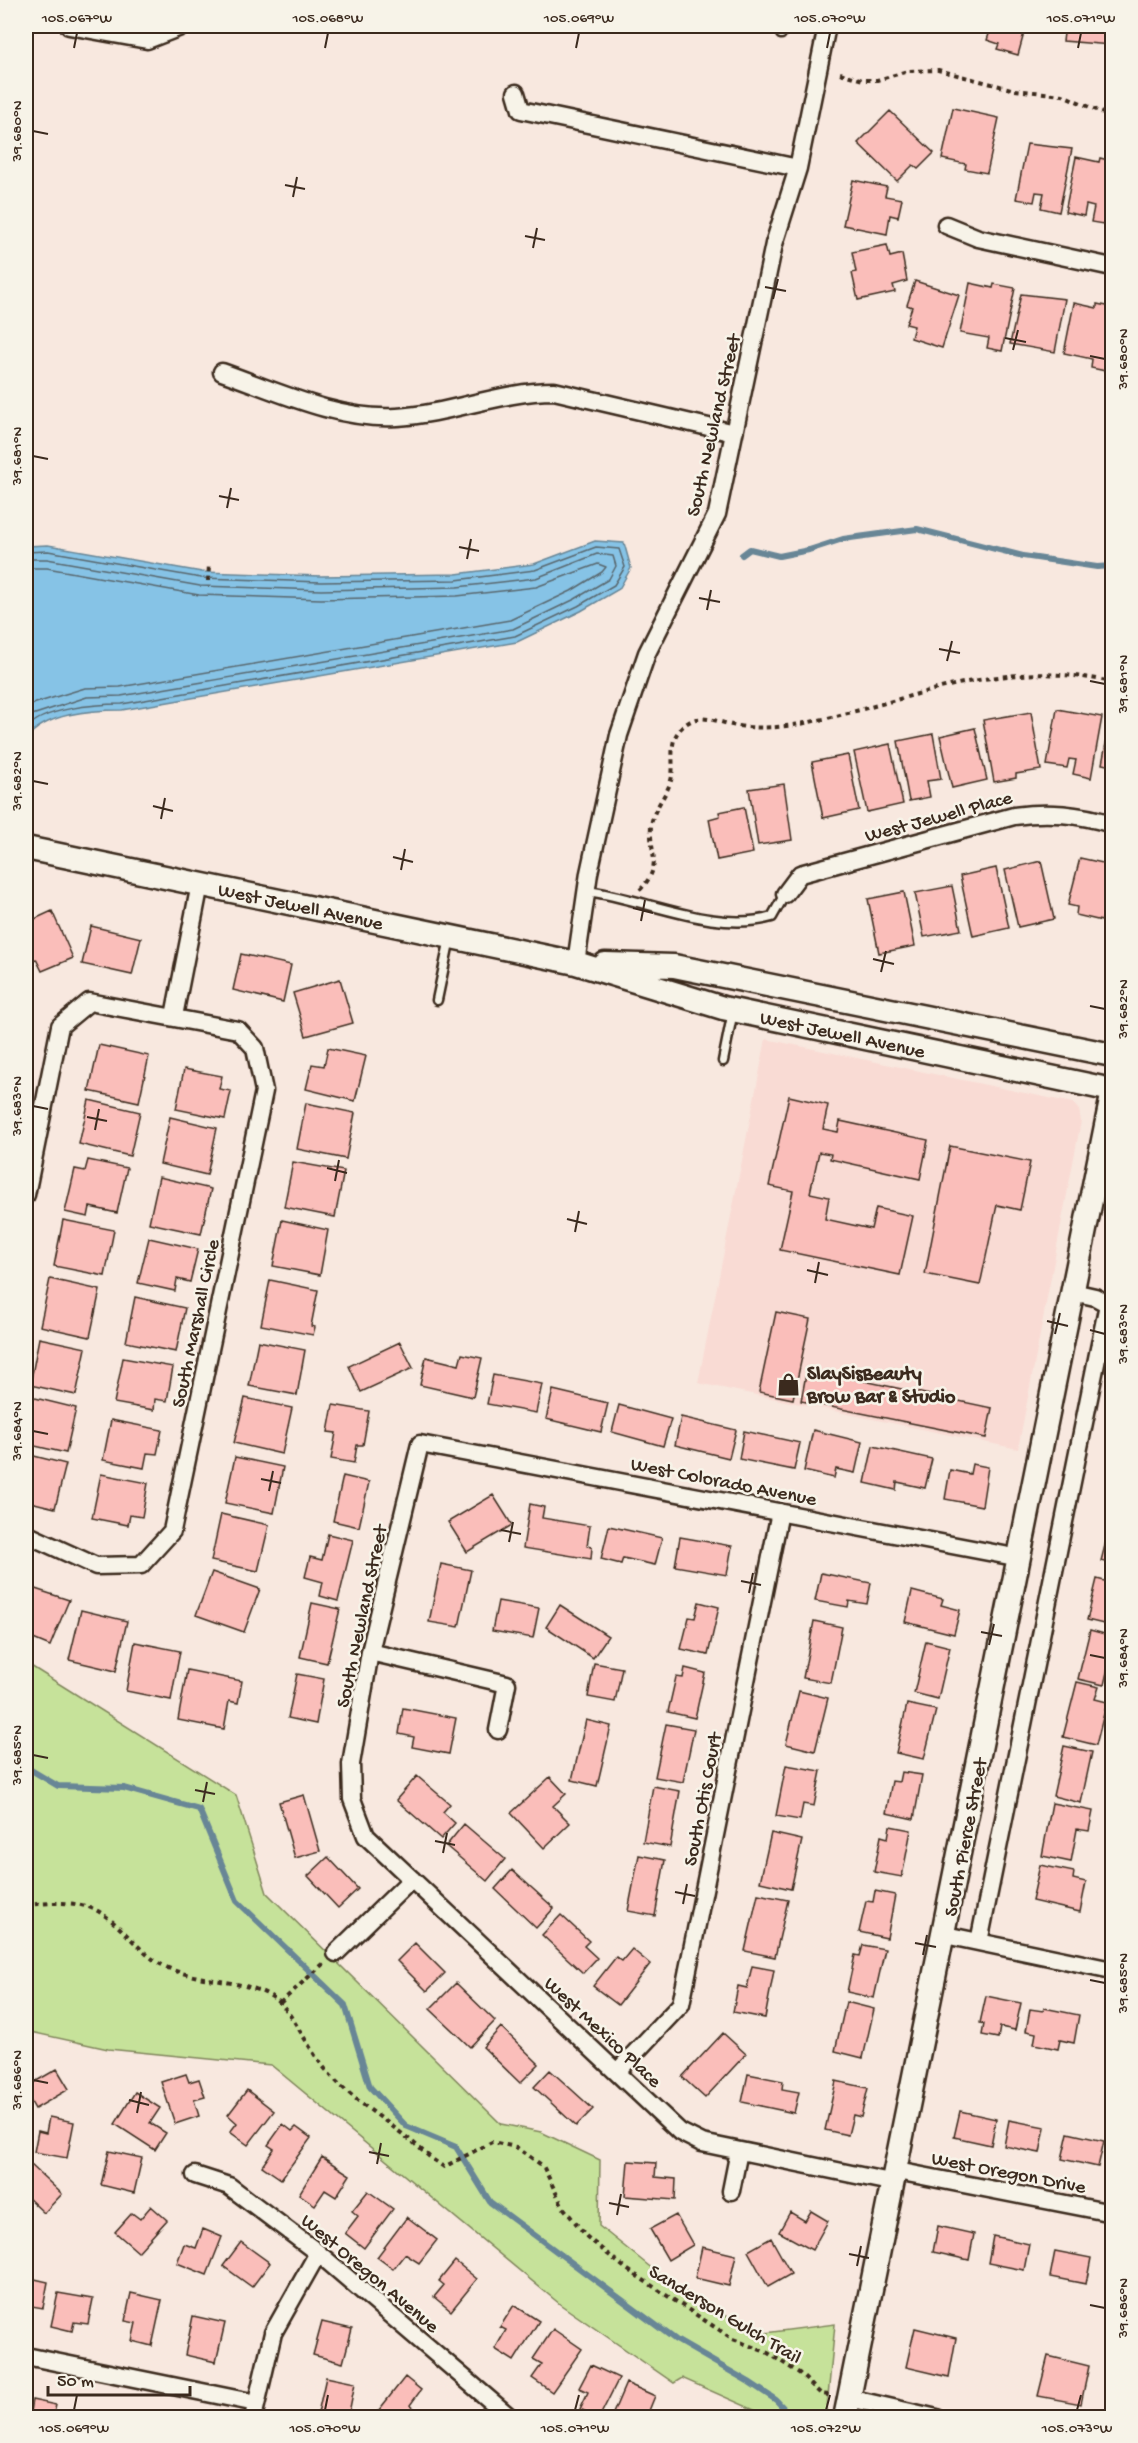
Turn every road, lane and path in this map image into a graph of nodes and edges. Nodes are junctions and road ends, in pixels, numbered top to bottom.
1 (69, 26) edge
2 (183, 26) edge
3 (827, 26) edge
4 (840, 73) dead end
5 (516, 93) dead end
6 (1113, 117) edge
7 (798, 168) junction
8 (945, 225) dead end
9 (1113, 267) edge
10 (222, 372) dead end
11 (734, 433) junction
12 (209, 565) dead end
13 (208, 581) dead end
14 (1113, 682) edge
15 (1113, 824) edge
16 (26, 848) edge
17 (200, 884) junction
18 (587, 891) junction
19 (785, 894) joint
20 (627, 898) junction
21 (450, 936) junction
22 (576, 963) junction
23 (437, 1000) dead end
24 (733, 1010) junction
25 (174, 1016) junction
26 (1113, 1055) edge
27 (723, 1061) dead end
28 (1113, 1090) edge
29 (1113, 1096) edge
30 (26, 1195) edge
31 (1073, 1292) junction
32 (420, 1444) joint
33 (780, 1512) junction
34 (26, 1534) edge
35 (1020, 1558) junction
36 (370, 1652) junction
37 (498, 1730) dead end
38 (352, 1798) joint
39 (412, 1879) junction
40 (26, 1905) edge
41 (945, 1935) junction
42 (979, 1942) junction
43 (336, 1953) joint
44 (1113, 1970) edge
45 (280, 2003) junction
46 (617, 2072) junction
47 (740, 2151) junction
48 (195, 2175) dead end
49 (896, 2177) junction
50 (731, 2192) dead end
51 (1113, 2213) edge
52 (318, 2253) junction
53 (26, 2356) edge
54 (847, 2408) edge
55 (255, 2410) edge
56 (511, 2418) edge
57 (936, 2418) edge

1 - 2 street
3 - 7 street, South Newland Street
4 - 6 path
5 - 7 street
7 - 11 street, South Newland Street
8 - 9 street
10 - 11 street
11 - 18 street, South Newland Street
12 - 13 path
14 - 20 path
15 - 19 street, West Jewell Place
16 - 17 main road, West Jewell Avenue
17 - 21 main road, West Jewell Avenue
17 - 25 street
18 - 20 lane
18 - 22 street, South Newland Street
19 - 20 lane
21 - 22 main road, West Jewell Avenue
21 - 23 lane
22 - 24 main road, West Jewell Avenue
22 - 26 main road, West Jewell Avenue
24 - 27 lane
24 - 28 main road, West Jewell Avenue
25 - 30 street, South Marshall Circle
25 - 34 street, South Marshall Circle
29 - 31 main road, South Pierce Street
31 - 35 main road, South Pierce Street
31 - 42 street, South Pierce Street
32 - 33 street, West Colorado Avenue
32 - 36 street, South Newland Street
33 - 35 street, West Colorado Avenue
33 - 46 street, South Otis Court
35 - 41 main road, South Pierce Street
36 - 37 street
36 - 38 street, South Newland Street
38 - 39 street, West Mexico Place
39 - 43 street
39 - 46 street, West Mexico Place
40 - 45 path
41 - 42 street
41 - 49 main road, South Pierce Street
42 - 44 street
43 - 45 path
45 - 54 path, Sanderson Gulch Trail
46 - 47 street, West Mexico Place
47 - 49 street, West Mexico Place
47 - 50 street
48 - 52 street, West Oregon Avenue
49 - 51 street, West Oregon Drive
49 - 54 main road, South Pierce Street
52 - 55 street
52 - 56 street, West Oregon Avenue
53 - 55 street
54 - 57 street

